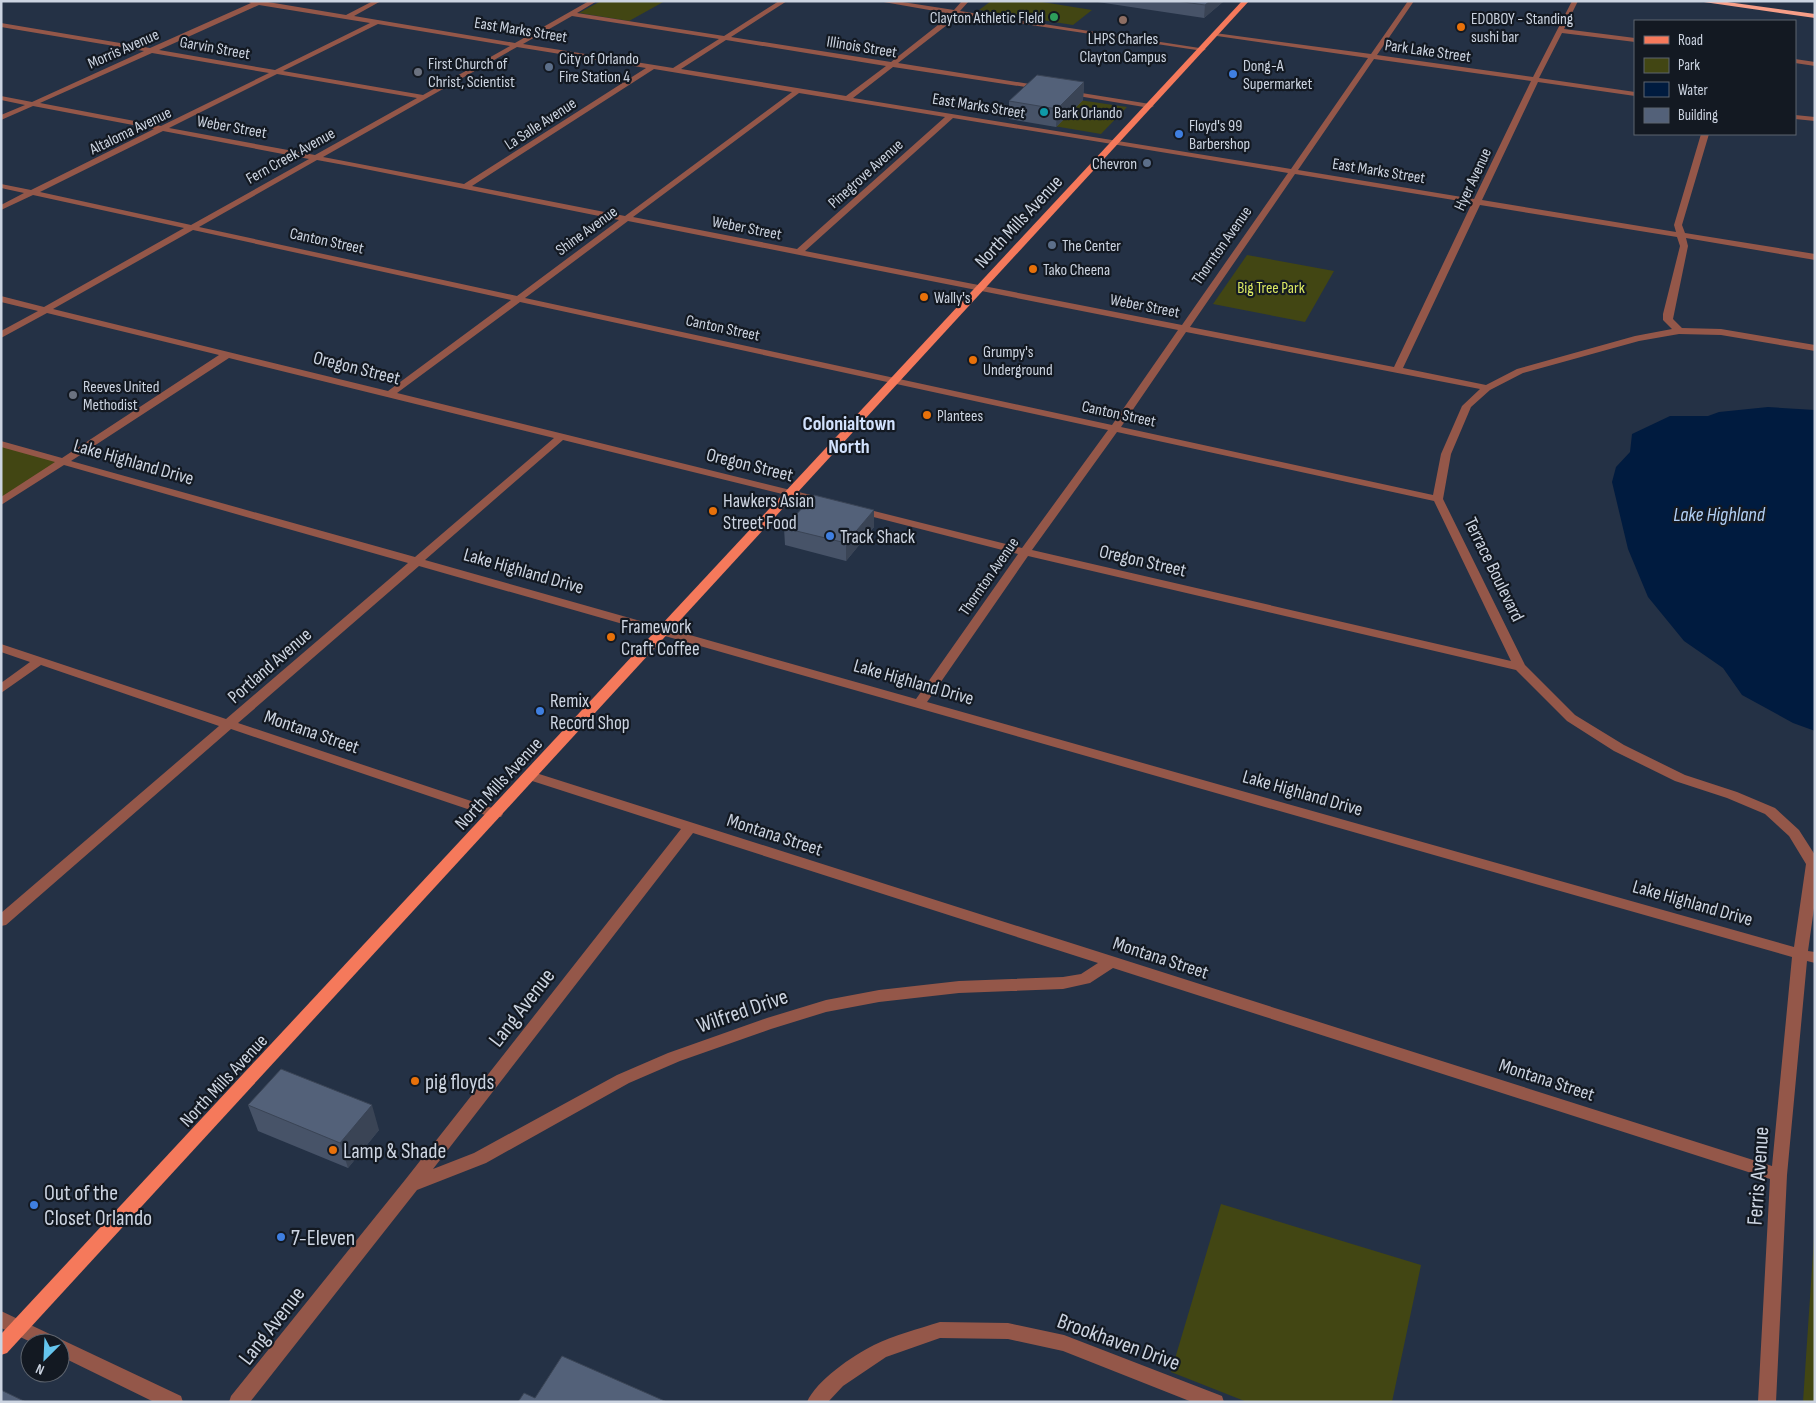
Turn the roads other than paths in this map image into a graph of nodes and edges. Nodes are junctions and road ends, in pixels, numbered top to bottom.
1 (249, 1) edge
2 (378, 1) edge
3 (594, 1) edge
4 (784, 1) edge
5 (881, 1) edge
6 (966, 1) edge
7 (1246, 1) edge
8 (1410, 1) edge
9 (1575, 1) edge
10 (1702, 1) edge
11 (257, 2) junction
12 (957, 12) junction
13 (570, 14) junction
14 (1815, 16) edge
15 (346, 17) junction
16 (377, 22) junction
17 (1, 24) edge
18 (1560, 30) junction
19 (1217, 34) junction
20 (724, 39) junction
21 (1634, 40) edge
22 (518, 44) junction
23 (1203, 49) junction
24 (151, 50) junction
25 (1372, 56) junction
26 (1796, 61) edge
27 (891, 64) junction
28 (1815, 64) edge
29 (654, 66) junction
30 (675, 70) junction
31 (278, 72) junction
32 (1535, 80) junction
33 (1046, 89) edge
34 (798, 90) junction
35 (1055, 90) edge
36 (1634, 94) edge
37 (424, 97) junction
38 (1, 98) edge
39 (848, 98) junction
40 (32, 104) junction
41 (1150, 106) junction
42 (952, 115) junction
43 (1796, 117) edge
44 (1, 118) edge
45 (1815, 120) edge
46 (162, 129) junction
47 (1705, 135) edge
48 (1117, 142) junction
49 (317, 157) junction
50 (1293, 171) junction
51 (1, 186) edge
52 (466, 186) junction
53 (34, 192) junction
54 (1479, 201) junction
55 (1, 208) edge
56 (628, 218) junction
57 (192, 227) junction
58 (1680, 235) junction
59 (798, 253) junction
60 (1815, 257) edge
61 (980, 288) junction
62 (518, 299) junction
63 (1, 300) edge
64 (45, 310) junction
65 (1183, 327) junction
66 (1679, 331) junction
67 (1, 335) edge
68 (1815, 348) edge
69 (228, 354) junction
70 (1398, 370) junction
71 (896, 381) junction
72 (1487, 388) junction
73 (390, 394) junction
74 (1114, 429) junction
75 (561, 437) junction
76 (1, 444) edge
77 (64, 461) junction
78 (791, 493) junction
79 (1438, 499) junction
80 (1, 502) edge
81 (1025, 552) junction
82 (417, 562) junction
83 (665, 631) junction
84 (1, 648) edge
85 (39, 661) junction
86 (1520, 667) junction
87 (1, 689) edge
88 (920, 703) junction
89 (229, 724) junction
90 (531, 776) junction
91 (496, 814) junction
92 (690, 827) junction
93 (1, 921) edge
94 (1807, 956) edge
95 (1112, 962) junction
96 (1780, 1174) junction
97 (411, 1185) junction
98 (1, 1319) edge
99 (19, 1328) junction
100 (30, 1333) edge
101 (1, 1348) edge
102 (70, 1352) edge
103 (174, 1402) edge
104 (238, 1402) edge
105 (816, 1402) edge
106 (1215, 1402) edge
107 (1767, 1402) edge

1 - 11 street
2 - 15 street
3 - 13 street, Fern Creek Avenue
4 - 20 street
5 - 12 street
6 - 12 street
7 - 19 main road, North Mills Avenue
8 - 25 street, Thornton Avenue
9 - 18 street, Hyer Avenue
10 - 14 highway
11 - 15 street, East Marks Street
11 - 24 street, Morris Avenue
12 - 23 street
12 - 27 street
13 - 20 street, Illinois Street
13 - 22 street, Fern Creek Avenue
15 - 16 street, East Marks Street
16 - 22 street, East Marks Street
16 - 31 street, Altaloma Avenue
17 - 24 street, Garvin Street
18 - 21 street
18 - 32 street, Hyer Avenue
19 - 23 main road, North Mills Avenue
19 - 25 street, Park Lake Street
20 - 27 street, Illinois Street
20 - 30 street
22 - 29 street, East Marks Street
22 - 37 street, Fern Creek Avenue
23 - 41 main road, North Mills Avenue
24 - 31 street, Garvin Street
24 - 40 street, Morris Avenue
25 - 32 street, Park Lake Street
25 - 50 street, Thornton Avenue
26 - 28 street
27 - 33 street, Illinois Street
27 - 39 street
29 - 30 street, East Marks Street
29 - 52 street, La Salle Avenue
30 - 34 street, East Marks Street
31 - 37 street, Garvin Street
31 - 46 street, Altaloma Avenue
32 - 36 street, Park Lake Street
32 - 54 street, Hyer Avenue
34 - 39 street, East Marks Street
34 - 56 street, Shine Avenue
35 - 41 street
37 - 49 street, Fern Creek Avenue
38 - 40 street, Weber Street
39 - 42 street, East Marks Street
40 - 44 street, Morris Avenue
40 - 46 street, Weber Street
41 - 48 main road, North Mills Avenue
42 - 48 street, East Marks Street
42 - 59 street, Pinegrove Avenue
43 - 45 street
46 - 49 street, Weber Street
46 - 53 street, Altaloma Avenue
47 - 58 street
48 - 50 street, East Marks Street
48 - 61 main road, North Mills Avenue
49 - 52 street, Weber Street
49 - 57 street, Fern Creek Avenue
50 - 54 street, East Marks Street
50 - 65 street, Thornton Avenue
51 - 53 street, Canton Street
52 - 56 street, Weber Street
53 - 55 street, Altaloma Avenue
53 - 57 street, Canton Street
54 - 58 street, East Marks Street
54 - 70 street, Hyer Avenue
56 - 59 street, Weber Street
56 - 62 street, Shine Avenue
57 - 62 street, Canton Street
57 - 64 street, Fern Creek Avenue
58 - 60 street, East Marks Street
58 - 66 street
59 - 61 street, Weber Street
61 - 65 street, Weber Street
61 - 71 main road, North Mills Avenue
62 - 71 street, Canton Street
62 - 73 street, Shine Avenue
63 - 64 street, Oregon Street
64 - 67 street, Fern Creek Avenue
64 - 69 street, Oregon Street
65 - 70 street, Weber Street
65 - 74 street, Thornton Avenue
66 - 68 street
66 - 72 street
69 - 73 street, Oregon Street
69 - 77 street
70 - 72 street, Weber Street
71 - 74 street, Canton Street
71 - 78 main road, North Mills Avenue
72 - 79 street
73 - 75 street, Oregon Street
74 - 79 street, Canton Street
74 - 81 street, Thornton Avenue
75 - 78 street, Oregon Street
75 - 82 street, Portland Avenue
76 - 77 street, Lake Highland Drive
77 - 80 street
77 - 82 street, Lake Highland Drive
78 - 81 street, Oregon Street
78 - 83 main road, North Mills Avenue
79 - 86 street, Terrace Boulevard
81 - 86 street, Oregon Street
81 - 88 street, Thornton Avenue
82 - 83 street, Lake Highland Drive
82 - 89 street, Portland Avenue
83 - 88 street, Lake Highland Drive
83 - 90 main road, North Mills Avenue
84 - 85 street, Montana Street
85 - 87 street
85 - 89 street, Montana Street
86 - 94 street, Terrace Boulevard
88 - 94 street, Lake Highland Drive
89 - 91 street, Montana Street
89 - 93 street, Portland Avenue
90 - 91 main road, North Mills Avenue
90 - 92 street, Montana Street
91 - 99 main road, North Mills Avenue
92 - 95 street, Montana Street
92 - 97 street, Lang Avenue
94 - 96 street, Ferris Avenue
95 - 96 street, Montana Street
95 - 97 street, Wilfred Drive
96 - 107 street, Ferris Avenue
97 - 104 street, Lang Avenue
98 - 99 street
99 - 100 street
99 - 101 main road, North Mills Avenue
102 - 103 street
105 - 106 street, Brookhaven Drive

